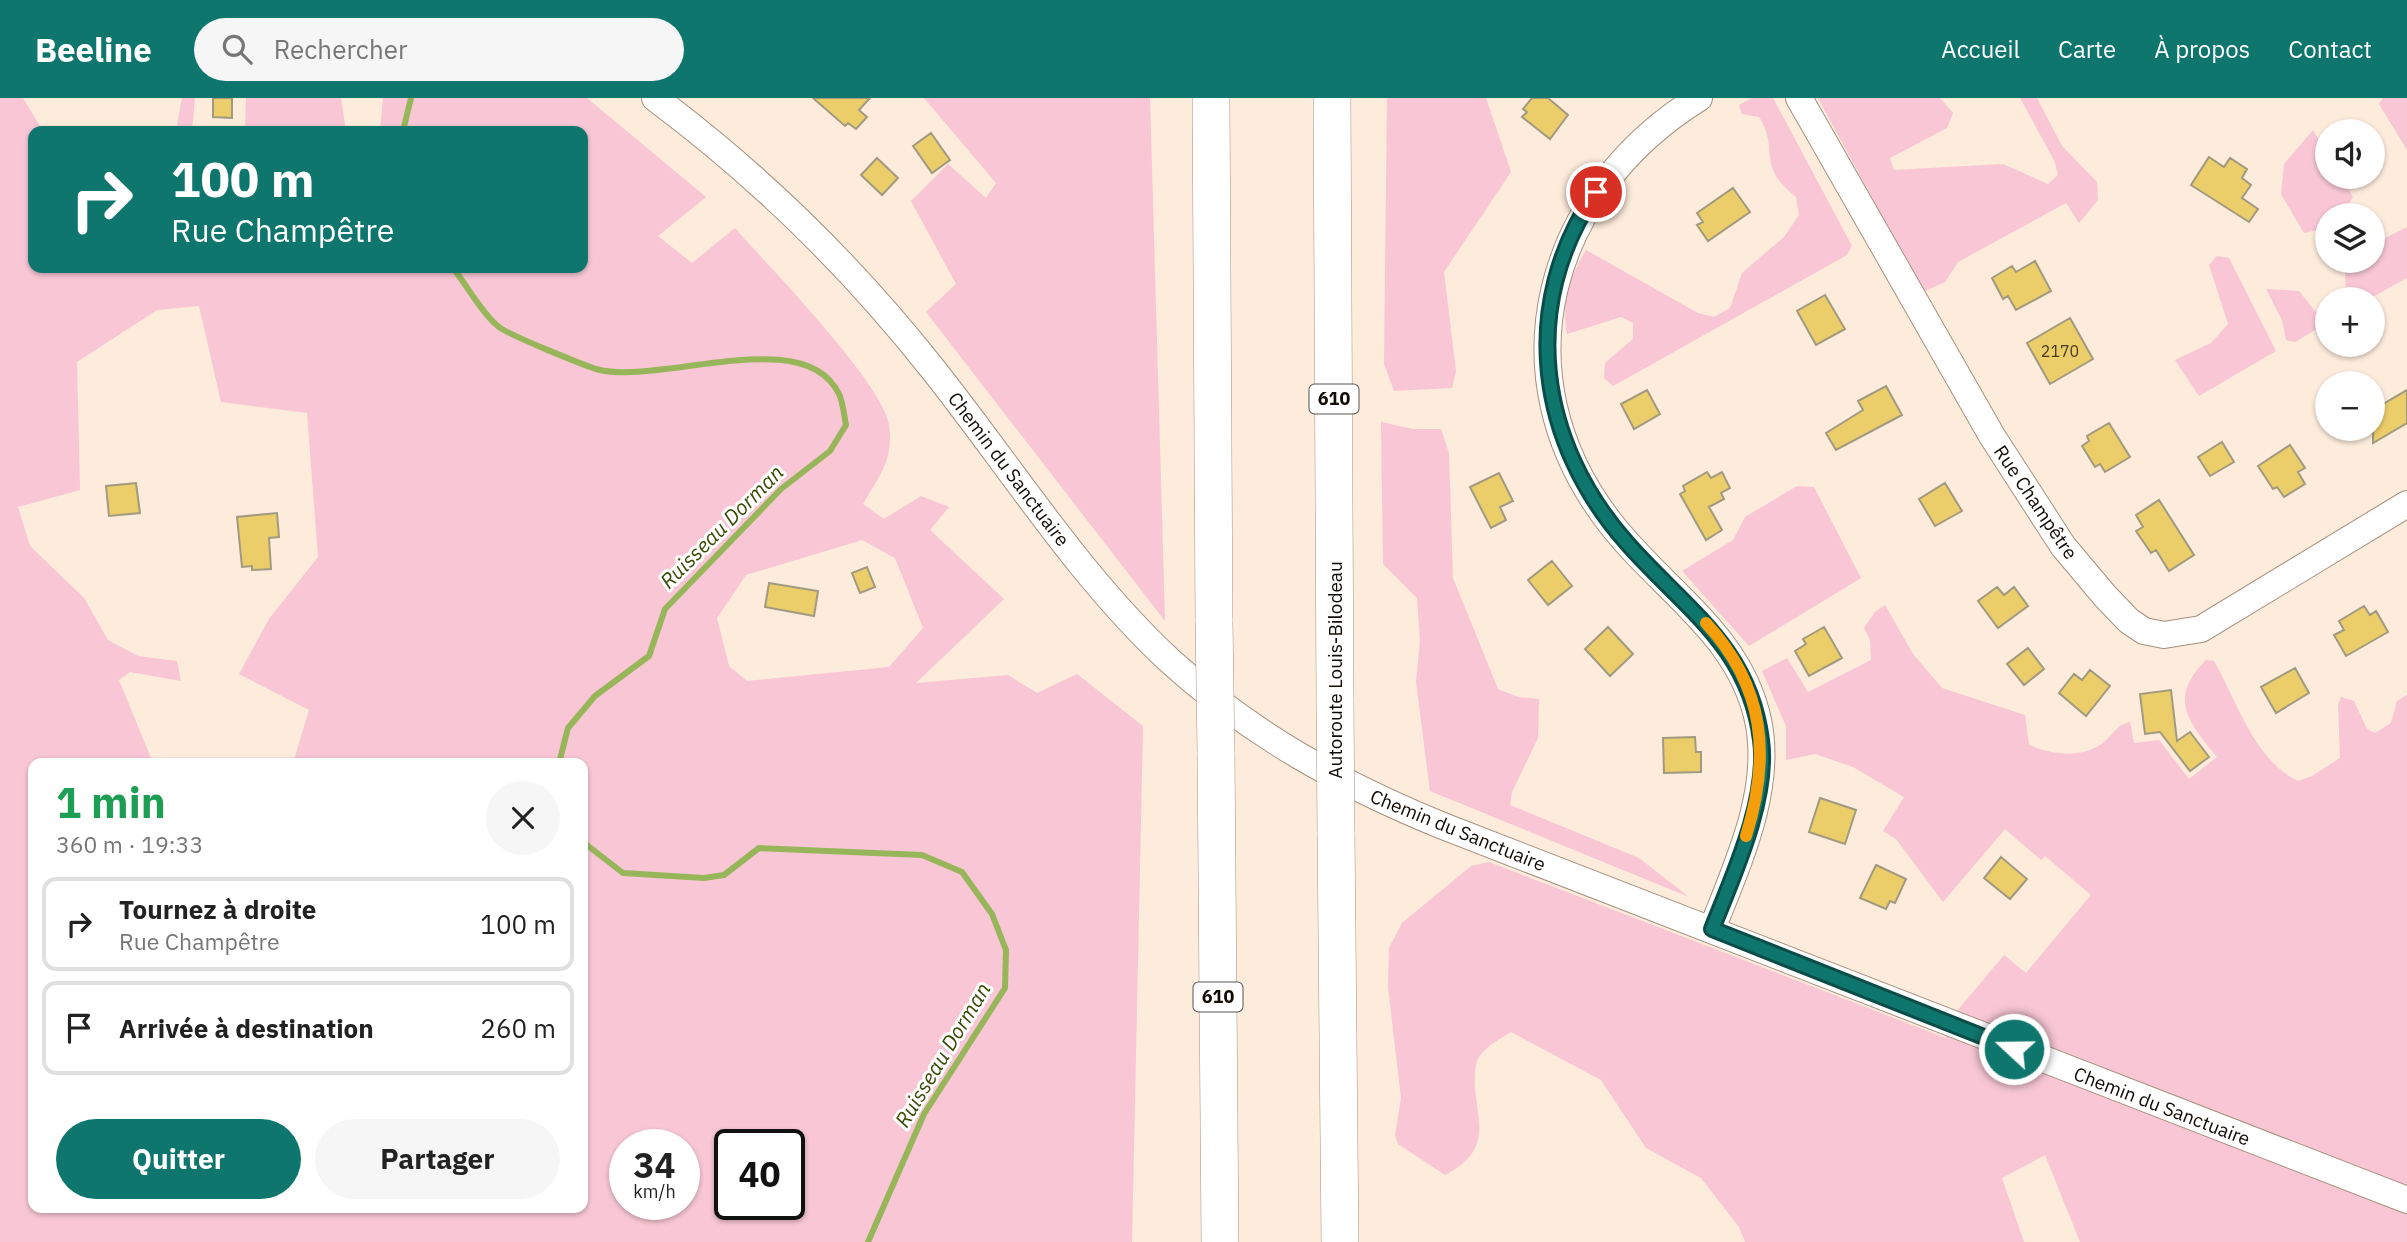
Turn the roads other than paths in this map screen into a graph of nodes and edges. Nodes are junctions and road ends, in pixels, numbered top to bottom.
1 (655, 98) edge
2 (1211, 98) edge
3 (1332, 98) edge
4 (1699, 98) edge
5 (1799, 98) edge
6 (2407, 504) edge
7 (1712, 929) junction
8 (2407, 1200) edge
9 (1220, 1242) edge
10 (1340, 1242) edge

1 - 7 street, Chemin du Sanctuaire
2 - 9 highway, 610, bridge
3 - 10 highway, Autoroute Louis-Bilodeau / 610, bridge
4 - 7 street
5 - 6 street, Rue Champêtre
7 - 8 street, Chemin du Sanctuaire

